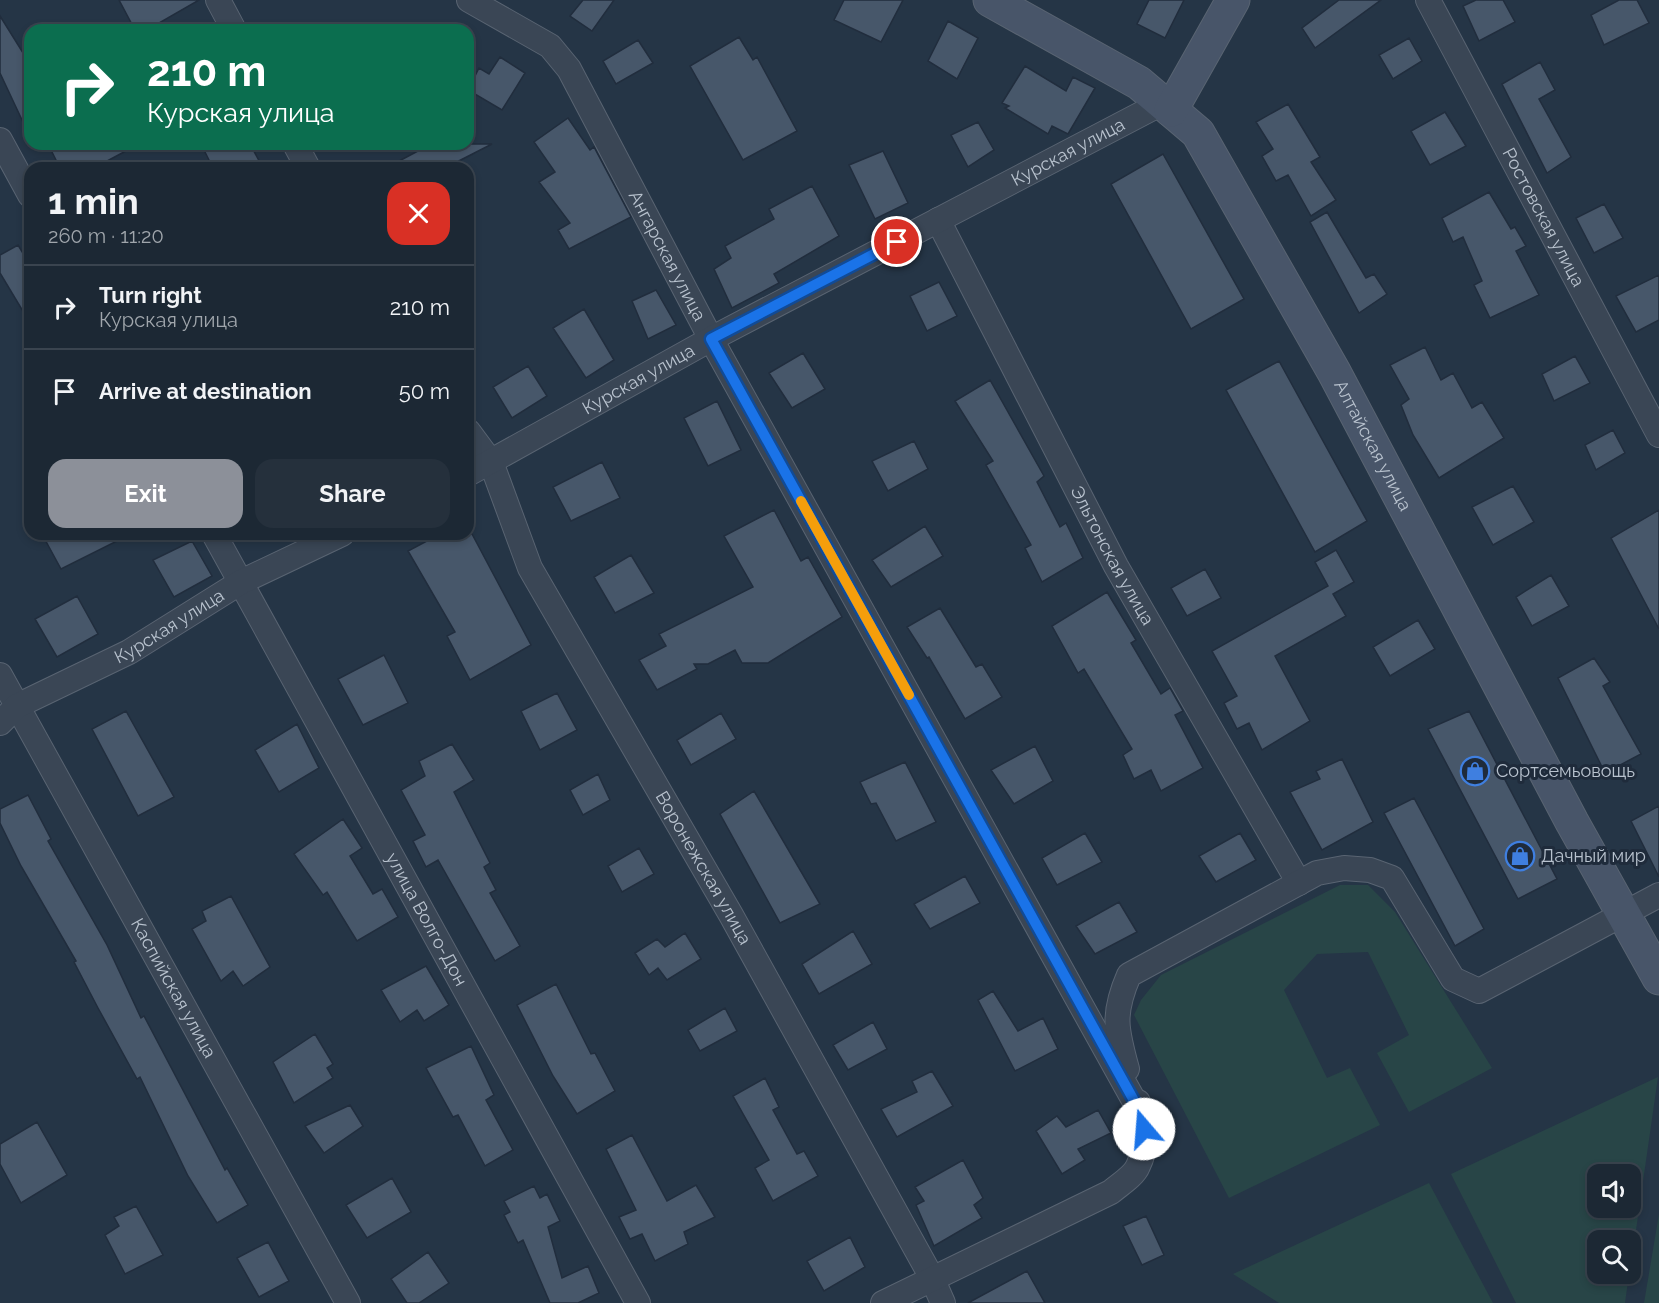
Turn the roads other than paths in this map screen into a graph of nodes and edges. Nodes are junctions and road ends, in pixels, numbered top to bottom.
1 (218, 0) edge
2 (469, 0) edge
3 (990, 0) edge
4 (1233, 0) edge
5 (1428, 0) edge
6 (231, 24) edge
7 (1166, 106) junction
8 (0, 140) edge
9 (24, 184) edge
10 (938, 220) junction
11 (711, 339) junction
12 (1659, 435) edge
13 (474, 439) edge
14 (491, 462) junction
15 (474, 471) edge
16 (217, 540) edge
17 (329, 540) edge
18 (241, 582) junction
19 (0, 675) edge
20 (8, 714) edge
21 (1299, 883) junction
22 (1659, 895) edge
23 (1624, 914) junction
24 (1659, 978) edge
25 (1142, 1115) junction
26 (932, 1278) junction
27 (348, 1303) edge
28 (638, 1303) edge
29 (882, 1303) edge
30 (943, 1303) edge

1 - 6 street
2 - 11 street, Ангарская улица
3 - 7 street, Алтайская улица
4 - 7 street
5 - 12 street, Ростовская улица
7 - 10 street, Курская улица
7 - 23 street, Алтайская улица
8 - 9 street
10 - 11 street, Курская улица
10 - 21 street, Эльтонская улица
11 - 14 street, Курская улица
11 - 25 street, Ангарская улица
13 - 14 street, Воронежская улица
14 - 15 street, Курская улица
14 - 26 street, Воронежская улица
16 - 18 street, улица Волго-Дон
17 - 18 street, Курская улица
18 - 20 street, Курская улица
18 - 28 street, улица Волго-Дон
19 - 20 street, Каспийская улица
20 - 27 street, Каспийская улица
21 - 23 street
21 - 25 street
22 - 23 street
23 - 24 street, Алтайская улица
25 - 26 street
26 - 29 street
26 - 30 street, Воронежская улица

